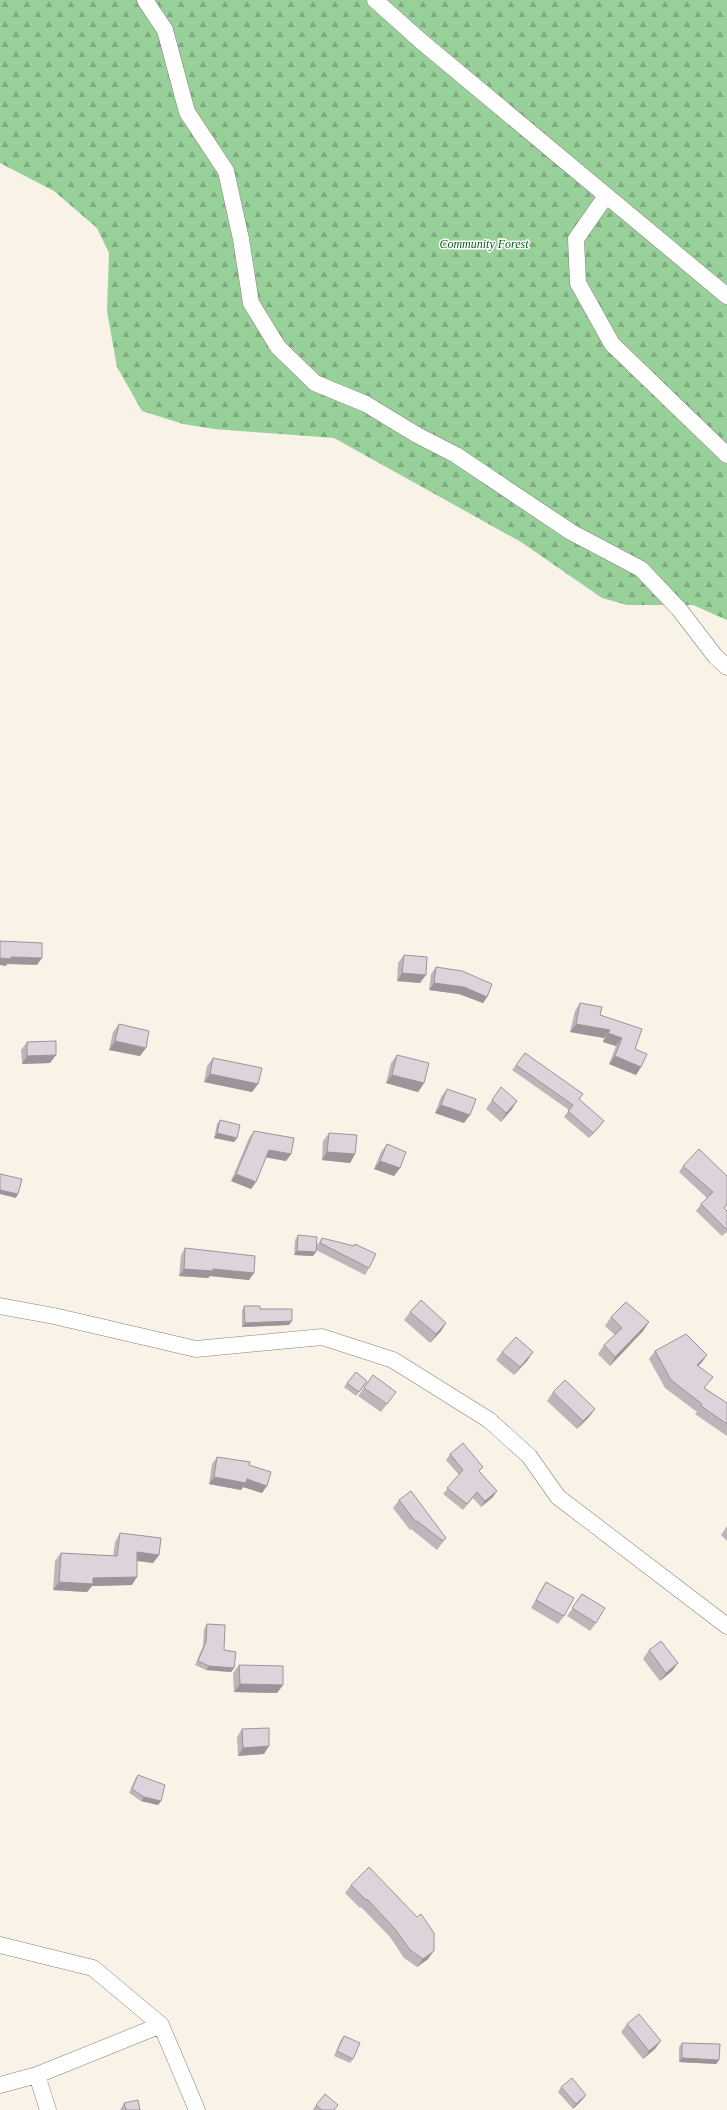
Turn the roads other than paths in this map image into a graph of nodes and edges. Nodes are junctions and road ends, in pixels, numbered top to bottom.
1 (145, 0) edge
2 (375, 0) edge
3 (606, 196) junction
4 (727, 296) edge
5 (727, 455) edge
6 (727, 667) edge
7 (0, 1306) edge
8 (727, 1626) edge
9 (0, 1945) edge
10 (161, 2025) junction
11 (37, 2075) junction
12 (0, 2085) edge
13 (48, 2110) edge
14 (197, 2110) edge

1 - 6 street
2 - 3 street
3 - 4 street
3 - 5 street
7 - 8 street
9 - 10 street
10 - 11 street
10 - 14 street
11 - 12 street
11 - 13 street

